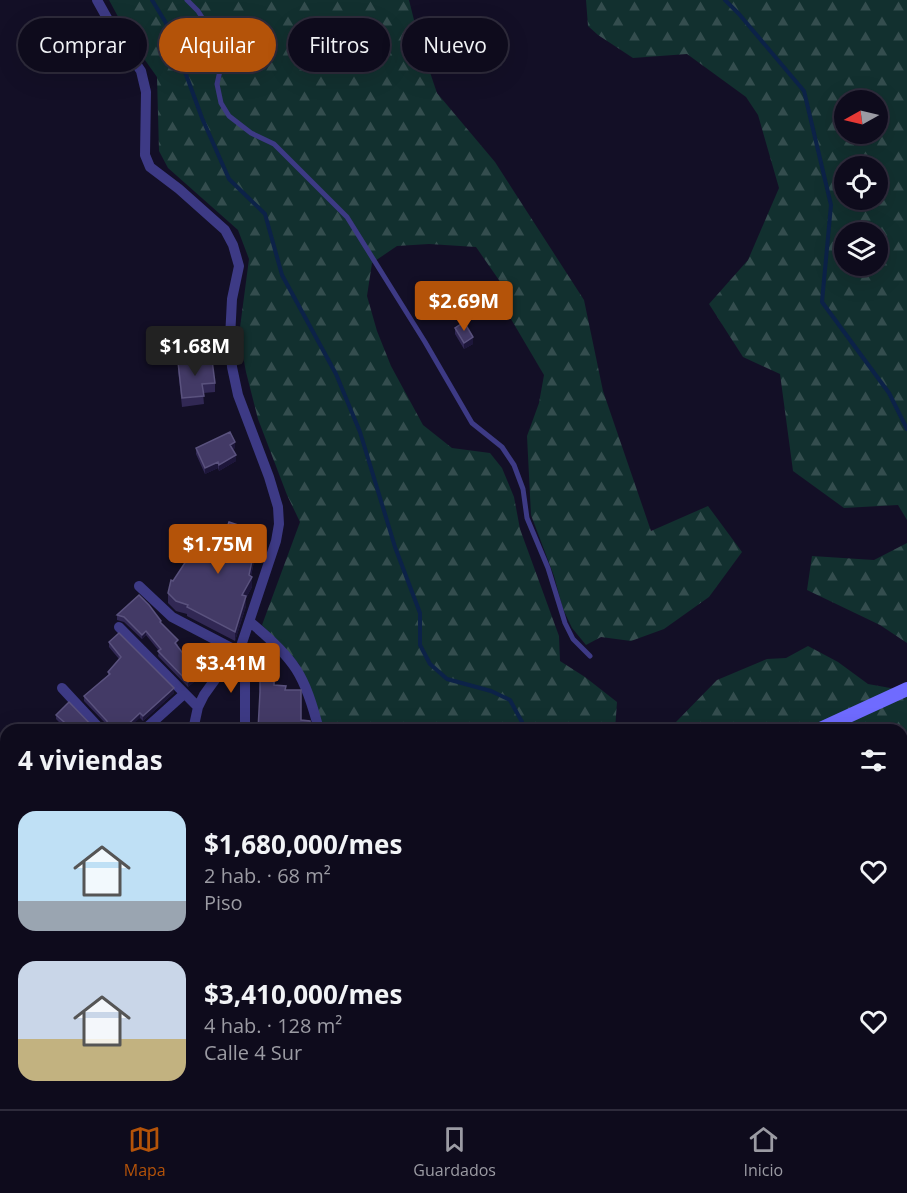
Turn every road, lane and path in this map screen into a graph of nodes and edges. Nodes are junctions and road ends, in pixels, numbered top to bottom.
1 (98, 0) edge
2 (187, 0) edge
3 (139, 586) dead end
4 (250, 622) junction
5 (119, 627) dead end
6 (239, 652) junction
7 (590, 656) dead end
8 (62, 688) dead end
9 (907, 689) edge
10 (184, 693) junction
11 (198, 707) junction
12 (95, 724) edge
13 (150, 724) edge
14 (194, 724) edge
15 (245, 724) edge
16 (318, 724) edge
17 (831, 724) edge

1 - 4 street
2 - 7 lane
3 - 6 street
4 - 6 street
4 - 16 street
5 - 10 street
6 - 11 street
6 - 15 street
8 - 12 street
9 - 17 main road
10 - 11 street
10 - 13 street
11 - 14 street

